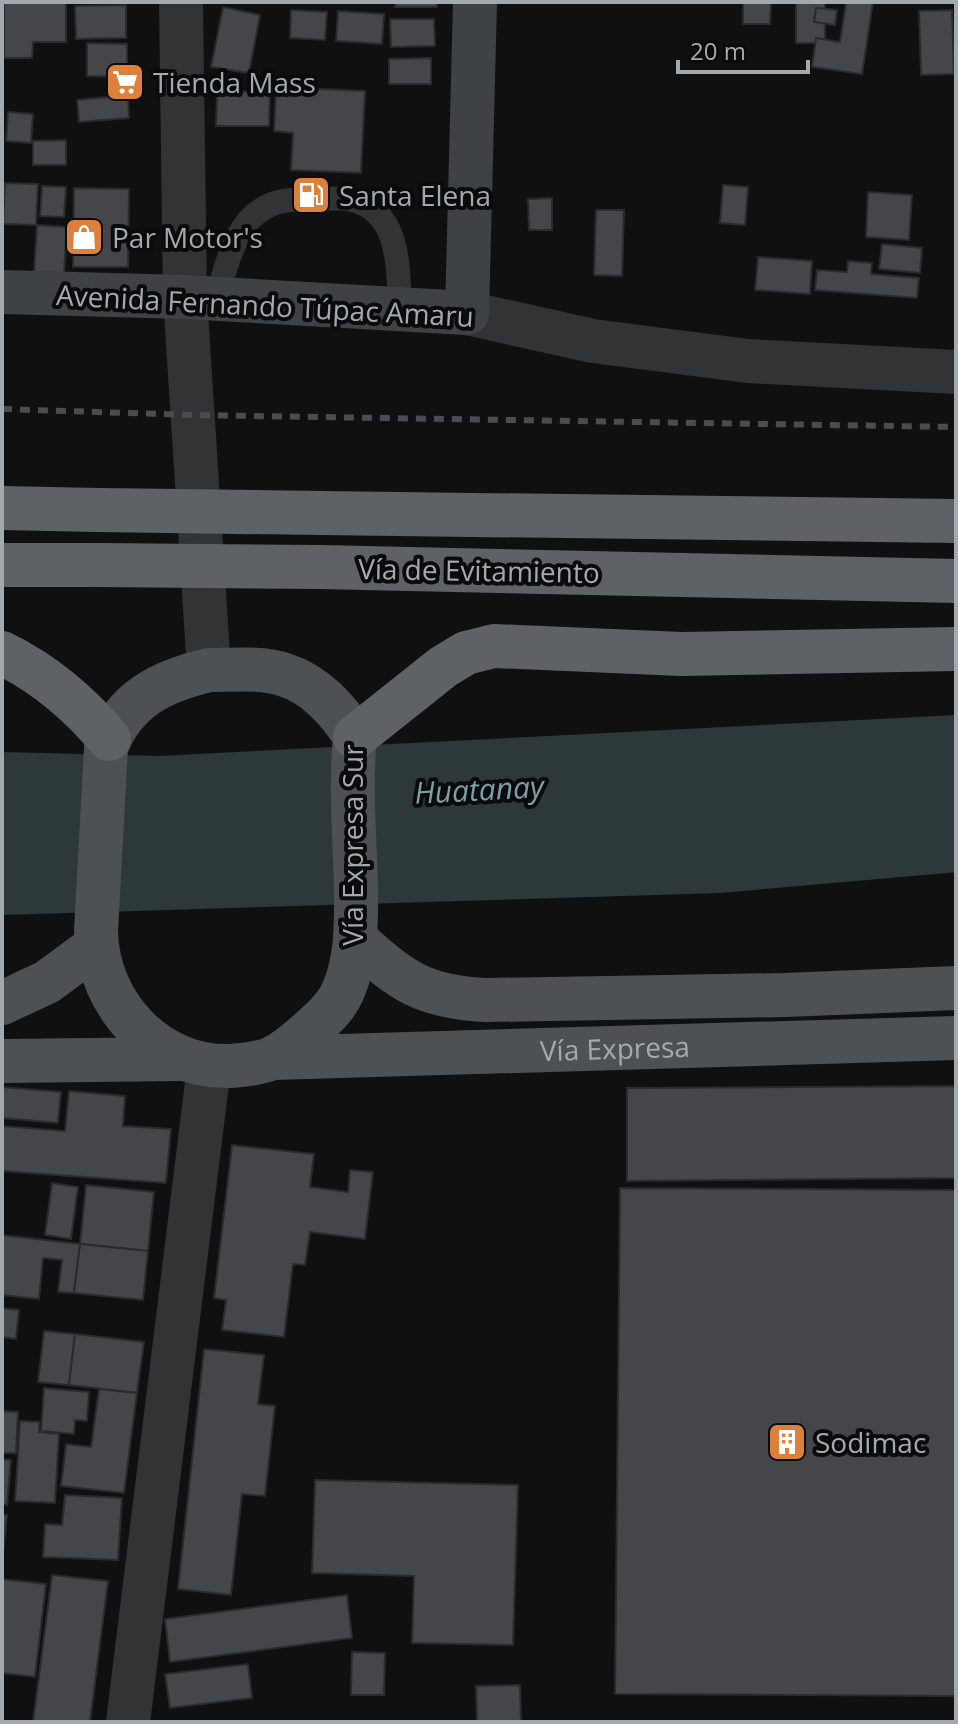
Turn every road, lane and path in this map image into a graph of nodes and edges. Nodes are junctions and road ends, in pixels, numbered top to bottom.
1 (181, 2) edge
2 (475, 2) edge
3 (2, 292) edge
4 (200, 298) junction
5 (400, 309) junction
6 (467, 313) junction
7 (956, 372) edge
8 (2, 508) edge
9 (956, 521) edge
10 (2, 565) edge
11 (956, 581) edge
12 (956, 649) edge
13 (2, 653) edge
14 (209, 670) junction
15 (355, 740) junction
16 (107, 744) junction
17 (356, 930) junction
18 (96, 938) junction
19 (956, 988) edge
20 (2, 1003) edge
21 (956, 1038) edge
22 (273, 1058) junction
23 (2, 1061) edge
24 (194, 1063) junction
25 (128, 1722) edge

1 - 4 street
2 - 6 street
3 - 4 street, Avenida Fernando Túpac Amaru
4 - 5 street, Avenida Fernando Túpac Amaru
4 - 5 lane
4 - 14 street
5 - 6 street, Avenida Fernando Túpac Amaru
6 - 7 street, Avenida Fernando Túpac Amaru
8 - 9 highway, Vía de Evitamiento, bridge
10 - 11 highway, Vía de Evitamiento, bridge
12 - 15 highway
13 - 16 highway
14 - 15 main road, Vía Expresa Sur
14 - 16 main road, Vía Expresa Sur
15 - 17 main road, Vía Expresa Sur
16 - 18 main road
17 - 19 main road, Vía Expresa
17 - 22 main road, Vía Expresa Sur
18 - 20 main road
18 - 24 main road
21 - 22 main road, Vía Expresa
22 - 24 main road, Vía Expresa Sur
23 - 24 main road, Vía Expresa Sur
24 - 25 street

